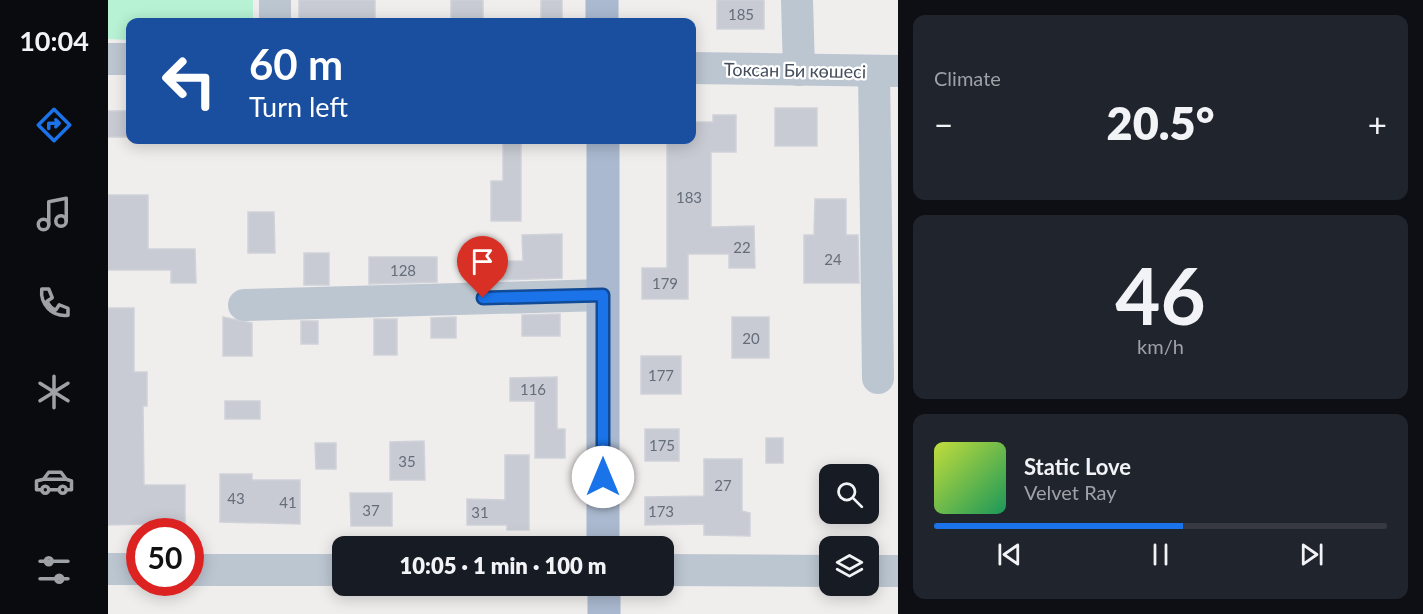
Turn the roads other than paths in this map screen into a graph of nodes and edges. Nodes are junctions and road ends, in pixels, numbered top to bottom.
1 (275, 0) edge
2 (602, 0) edge
3 (797, 0) edge
4 (275, 18) edge
5 (602, 18) edge
6 (108, 59) edge
7 (126, 59) edge
8 (696, 68) edge
9 (799, 70) junction
10 (886, 71) edge
11 (603, 144) edge
12 (603, 295) junction
13 (244, 305) dead end
14 (878, 378) dead end
15 (603, 536) edge
16 (108, 569) edge
17 (126, 570) edge
18 (204, 570) edge
19 (332, 570) edge
20 (674, 570) edge
21 (819, 571) edge
22 (879, 571) edge
23 (898, 571) edge
24 (604, 596) edge
25 (604, 614) edge

1 - 4 street
2 - 5 main road
3 - 9 street
6 - 7 street
8 - 9 street, Токсан Би көшесі
9 - 10 street, Токсан Би көшесі
10 - 14 street
11 - 12 main road
12 - 13 street
12 - 15 main road
16 - 17 street
18 - 19 street
20 - 21 street
22 - 23 street
24 - 25 main road

